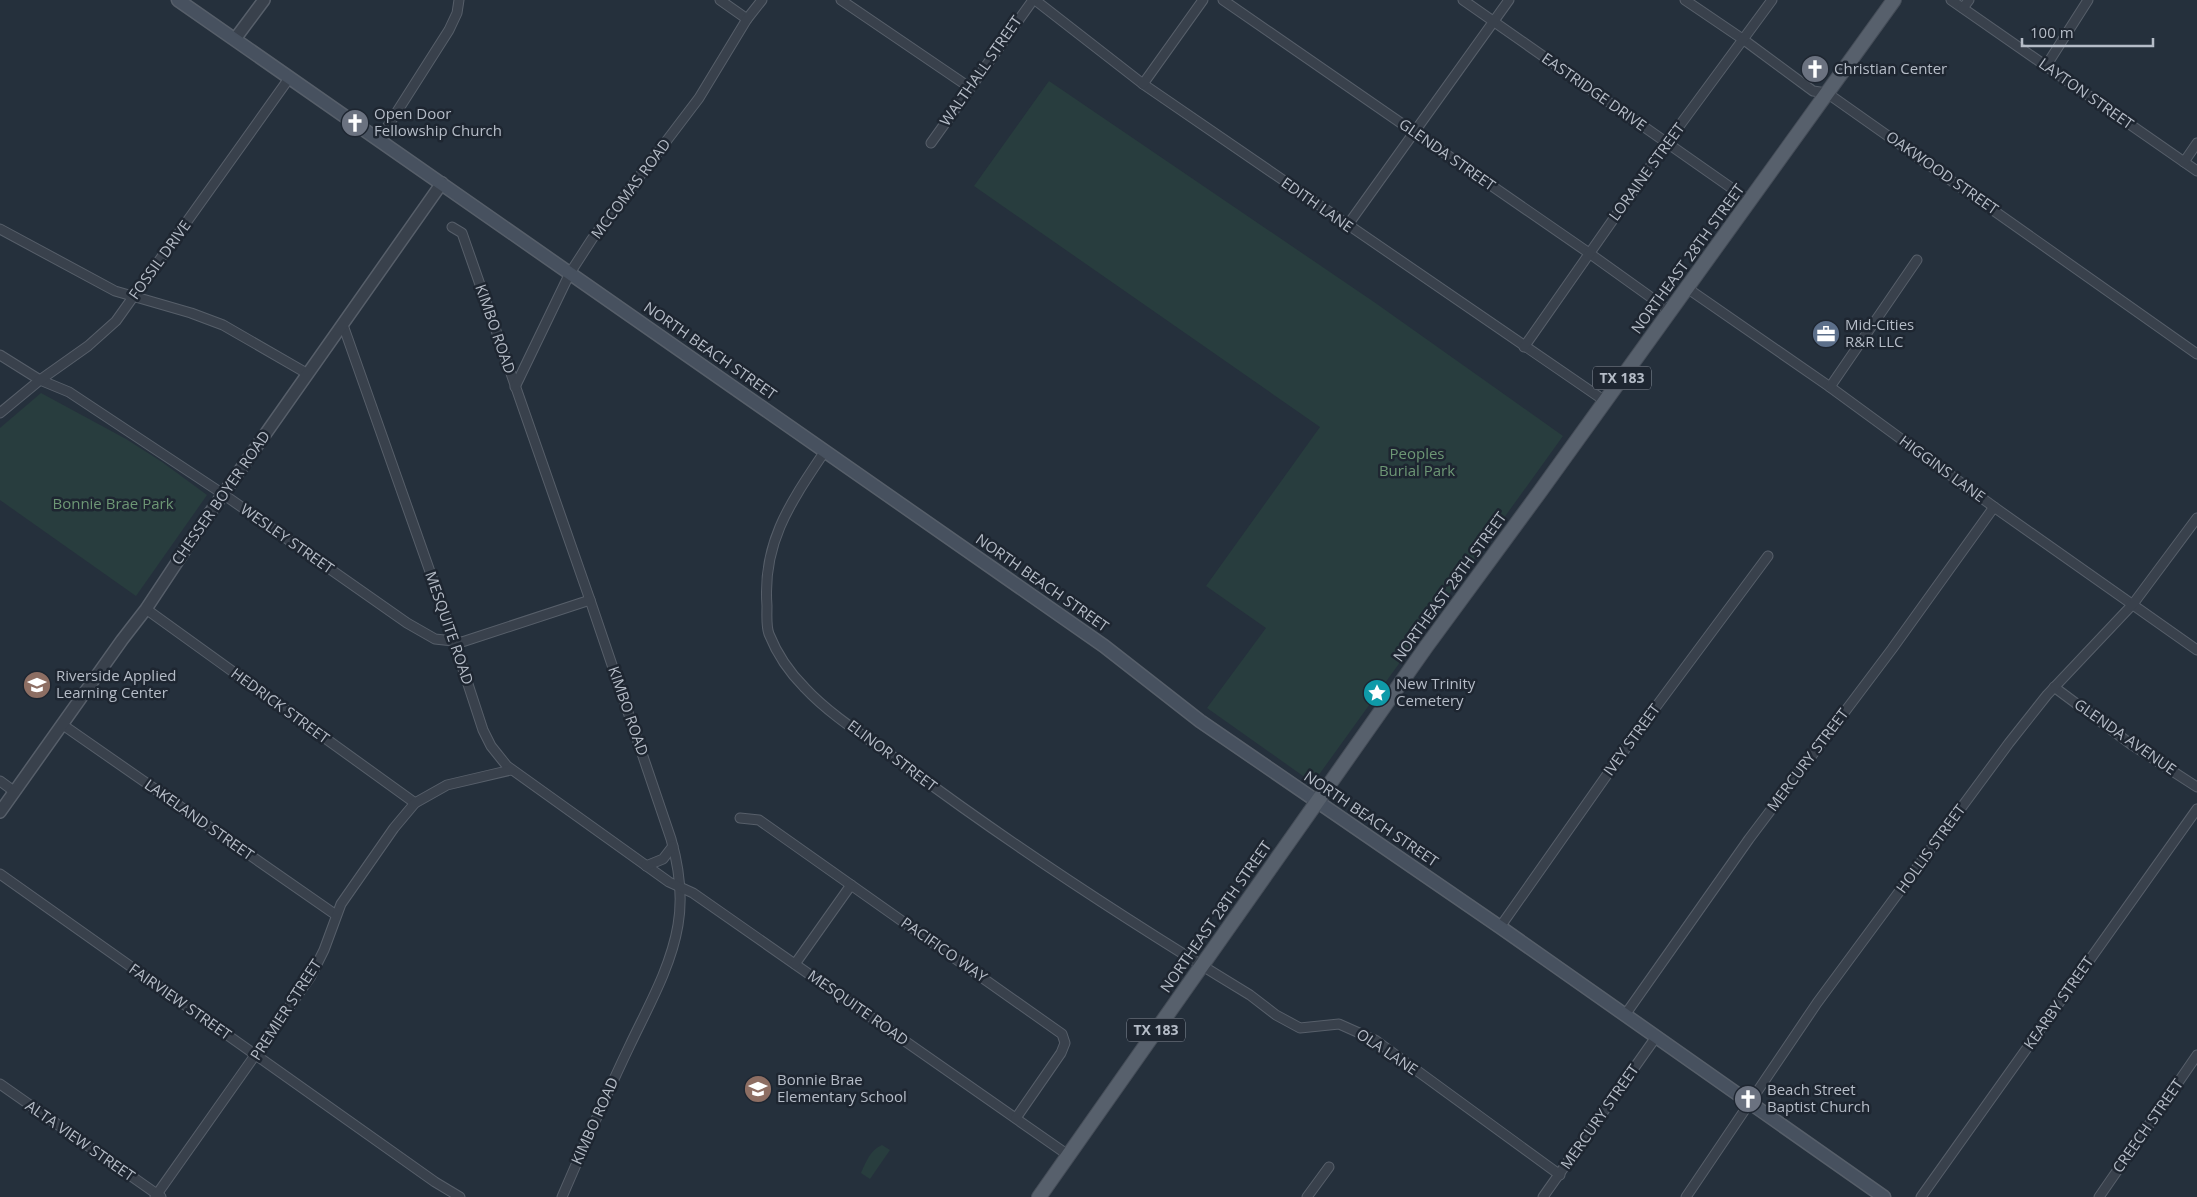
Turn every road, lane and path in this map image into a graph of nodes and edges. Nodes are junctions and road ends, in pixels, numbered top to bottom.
1 (178, 0) edge
2 (264, 0) edge
3 (459, 0) edge
4 (720, 0) edge
5 (762, 0) edge
6 (841, 0) edge
7 (1034, 0) edge
8 (1203, 0) edge
9 (1223, 0) edge
10 (1463, 0) edge
11 (1509, 0) edge
12 (1685, 0) edge
13 (1772, 0) edge
14 (1894, 0) edge
15 (1951, 0) edge
16 (1968, 0) edge
17 (2088, 0) edge
18 (1963, 8) junction
19 (747, 19) junction
20 (1494, 21) junction
21 (235, 40) junction
22 (1744, 40) junction
23 (2046, 66) junction
24 (290, 77) junction
25 (1143, 84) junction
26 (969, 87) junction
27 (1827, 93) junction
28 (1414, 132) junction
29 (379, 140) junction
30 (930, 143) dead end
31 (2197, 143) edge
32 (1666, 144) junction
33 (2184, 162) junction
34 (2197, 171) edge
35 (442, 184) junction
36 (1750, 201) junction
37 (1347, 226) junction
38 (452, 227) dead end
39 (0, 229) edge
40 (1589, 253) junction
41 (1917, 260) dead end
42 (570, 273) junction
43 (1687, 288) junction
44 (133, 297) junction
45 (1670, 311) junction
46 (342, 325) junction
47 (1524, 347) junction
48 (2197, 354) edge
49 (0, 355) edge
50 (308, 374) junction
51 (40, 380) junction
52 (515, 387) junction
53 (1830, 387) junction
54 (1605, 401) junction
55 (0, 413) edge
56 (825, 451) junction
57 (223, 494) junction
58 (1994, 507) junction
59 (2197, 518) edge
60 (1768, 556) dead end
61 (590, 600) junction
62 (2133, 604) junction
63 (146, 609) junction
64 (455, 642) junction
65 (2197, 650) edge
66 (2054, 687) junction
67 (63, 725) junction
68 (511, 770) junction
69 (0, 781) edge
70 (2197, 787) edge
71 (16, 792) junction
72 (1317, 802) junction
73 (415, 803) junction
74 (2197, 809) edge
75 (0, 812) edge
76 (740, 818) dead end
77 (673, 846) junction
78 (646, 866) junction
79 (0, 874) edge
80 (851, 884) junction
81 (680, 886) junction
82 (336, 915) junction
83 (1500, 927) junction
84 (795, 964) junction
85 (1202, 965) junction
86 (1625, 1015) junction
87 (1656, 1037) junction
88 (2197, 1055) edge
89 (256, 1056) junction
90 (0, 1084) edge
91 (1749, 1102) junction
92 (1016, 1118) junction
93 (1068, 1155) junction
94 (1329, 1167) dead end
95 (1560, 1175) junction
96 (158, 1196) edge
97 (460, 1197) edge
98 (562, 1197) edge
99 (1039, 1197) edge
100 (1307, 1197) edge
101 (1543, 1197) edge
102 (1686, 1197) edge
103 (1883, 1197) edge
104 (1921, 1197) edge
105 (2099, 1197) edge

1 - 21 main road, NORTH BEACH STREET
2 - 21 street
3 - 29 street
4 - 19 street
5 - 19 street, MCCOMAS ROAD
6 - 26 street
7 - 25 street, EDITH LANE
7 - 26 street, WALTHALL STREET
8 - 25 street
9 - 28 street, GLENDA STREET
10 - 20 street, EASTRIDGE DRIVE
11 - 20 street
12 - 22 street, OAKWOOD STREET
13 - 22 street, LORAINE STREET
14 - 27 main road, NORTHEAST 28TH STREET / TX 183
15 - 18 street, LAYTON STREET
16 - 18 street
17 - 23 street
18 - 23 street, LAYTON STREET
19 - 42 street, MCCOMAS ROAD
20 - 28 street
20 - 32 street, EASTRIDGE DRIVE
21 - 24 main road, NORTH BEACH STREET
22 - 27 street, OAKWOOD STREET
22 - 32 street, LORAINE STREET
23 - 33 street, LAYTON STREET
24 - 29 main road, NORTH BEACH STREET
24 - 44 street, FOSSIL DRIVE
25 - 37 street, EDITH LANE
26 - 30 street, WALTHALL STREET
27 - 36 main road, NORTHEAST 28TH STREET / TX 183
27 - 48 street, OAKWOOD STREET
28 - 37 street
28 - 40 street, GLENDA STREET
29 - 35 main road, NORTH BEACH STREET
31 - 33 street
32 - 36 street, EASTRIDGE DRIVE
32 - 40 street, LORAINE STREET
33 - 34 street, LAYTON STREET
35 - 42 main road, NORTH BEACH STREET
35 - 46 street, CHESSER BOYER ROAD
36 - 43 main road, NORTHEAST 28TH STREET / TX 183
37 - 47 street, EDITH LANE
38 - 52 street, KIMBO ROAD
39 - 44 street
40 - 45 street, GLENDA STREET
40 - 47 street, LORAINE STREET
41 - 53 street
42 - 52 street, MCCOMAS ROAD
42 - 56 main road, NORTH BEACH STREET
43 - 45 main road, NORTHEAST 28TH STREET / TX 183
43 - 53 street, HIGGINS LANE
44 - 50 street
44 - 51 street, FOSSIL DRIVE
45 - 54 main road, NORTHEAST 28TH STREET / TX 183
46 - 50 street, CHESSER BOYER ROAD
46 - 64 street, MESQUITE ROAD
47 - 54 street, EDITH LANE
49 - 51 street, WESLEY STREET
50 - 57 street, CHESSER BOYER ROAD
51 - 55 street, FOSSIL DRIVE
51 - 57 street, WESLEY STREET
52 - 61 street, KIMBO ROAD
53 - 58 street, HIGGINS LANE
54 - 72 main road, NORTHEAST 28TH STREET / TX 183
56 - 72 main road, NORTH BEACH STREET
56 - 85 street, ELINOR STREET
57 - 63 street, CHESSER BOYER ROAD
57 - 64 street, WESLEY STREET
58 - 62 street, HIGGINS LANE
58 - 86 street, MERCURY STREET
59 - 62 street, HOLLIS STREET
60 - 83 street, IVEY STREET
61 - 64 street, WESLEY STREET
61 - 77 street, KIMBO ROAD
62 - 65 street, HIGGINS LANE
62 - 66 street, HOLLIS STREET
63 - 67 street, CHESSER BOYER ROAD
63 - 73 street, HEDRICK STREET
64 - 68 street, MESQUITE ROAD
66 - 70 street, GLENDA AVENUE
66 - 91 street, HOLLIS STREET
67 - 71 street, CHESSER BOYER ROAD
67 - 82 street, LAKELAND STREET
68 - 73 street, PREMIER STREET
68 - 78 street, MESQUITE ROAD
69 - 71 street
71 - 75 street, CHESSER BOYER ROAD
72 - 83 main road, NORTH BEACH STREET
72 - 85 main road, NORTHEAST 28TH STREET / TX 183
73 - 82 street, PREMIER STREET
74 - 104 street, KEARBY STREET
76 - 80 street, PACIFICO WAY
77 - 78 street
77 - 81 street, KIMBO ROAD
78 - 81 street, MESQUITE ROAD
79 - 89 street, FAIRVIEW STREET
80 - 84 street
80 - 92 street, PACIFICO WAY
81 - 84 street, MESQUITE ROAD
81 - 98 street, KIMBO ROAD
82 - 89 street, PREMIER STREET
83 - 86 main road, NORTH BEACH STREET
84 - 92 street, MESQUITE ROAD
85 - 93 main road, NORTHEAST 28TH STREET / TX 183
85 - 95 street, OLA LANE
86 - 87 main road, NORTH BEACH STREET
87 - 91 main road, NORTH BEACH STREET
87 - 95 street, MERCURY STREET
88 - 105 street, CREECH STREET
89 - 96 street, PREMIER STREET
89 - 97 street, FAIRVIEW STREET
90 - 96 street, ALTA VIEW STREET
91 - 102 street, HOLLIS STREET
91 - 103 main road, NORTH BEACH STREET
92 - 93 street, MESQUITE ROAD
93 - 99 main road, NORTHEAST 28TH STREET / TX 183
94 - 100 street
95 - 101 street, MERCURY STREET

